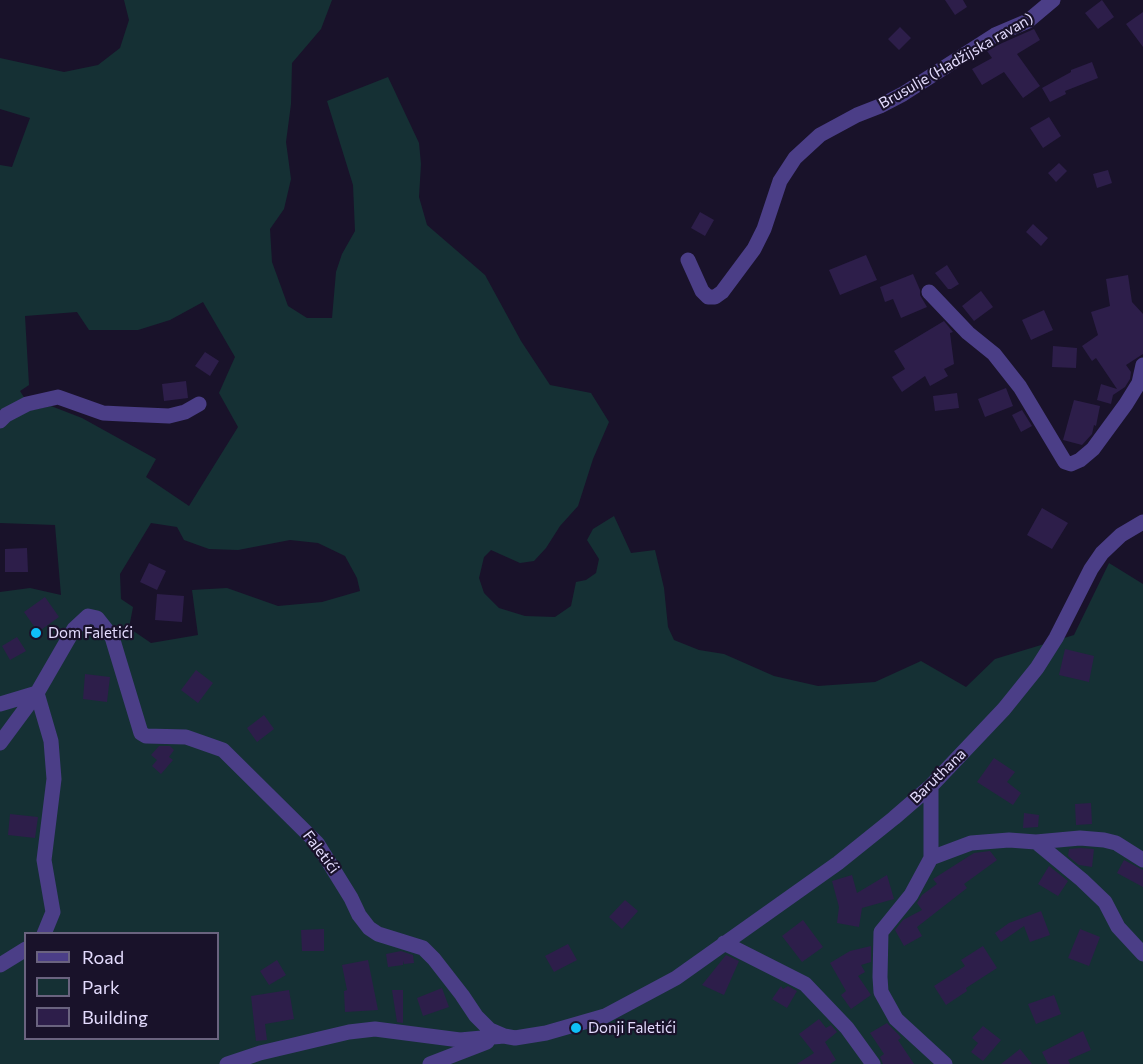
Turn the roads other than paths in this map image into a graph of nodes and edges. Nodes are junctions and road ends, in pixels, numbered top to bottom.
1 (1053, 0) edge
2 (688, 260) dead end
3 (928, 292) dead end
4 (1143, 364) edge
5 (199, 404) dead end
6 (0, 421) edge
7 (1143, 522) edge
8 (37, 693) junction
9 (0, 704) edge
10 (0, 743) edge
11 (930, 786) junction
12 (1036, 842) junction
13 (931, 858) junction
14 (1143, 860) edge
15 (44, 932) edge
16 (724, 943) junction
17 (24, 950) edge
18 (1143, 954) edge
19 (0, 965) edge
20 (504, 1036) junction
21 (227, 1064) edge
22 (430, 1064) edge
23 (873, 1064) edge
24 (945, 1064) edge

1 - 2 street, Brusulje (Hadžijska ravan)
3 - 4 street
5 - 6 street
7 - 11 street, Baruthana
8 - 9 street
8 - 10 street, Faletići
8 - 15 street
8 - 20 street, Faletići
11 - 13 street
11 - 16 street, Baruthana
12 - 13 street
12 - 14 street
12 - 18 street
13 - 24 street
16 - 20 street, Baruthana
16 - 23 street
17 - 19 street
20 - 21 street
20 - 22 street

